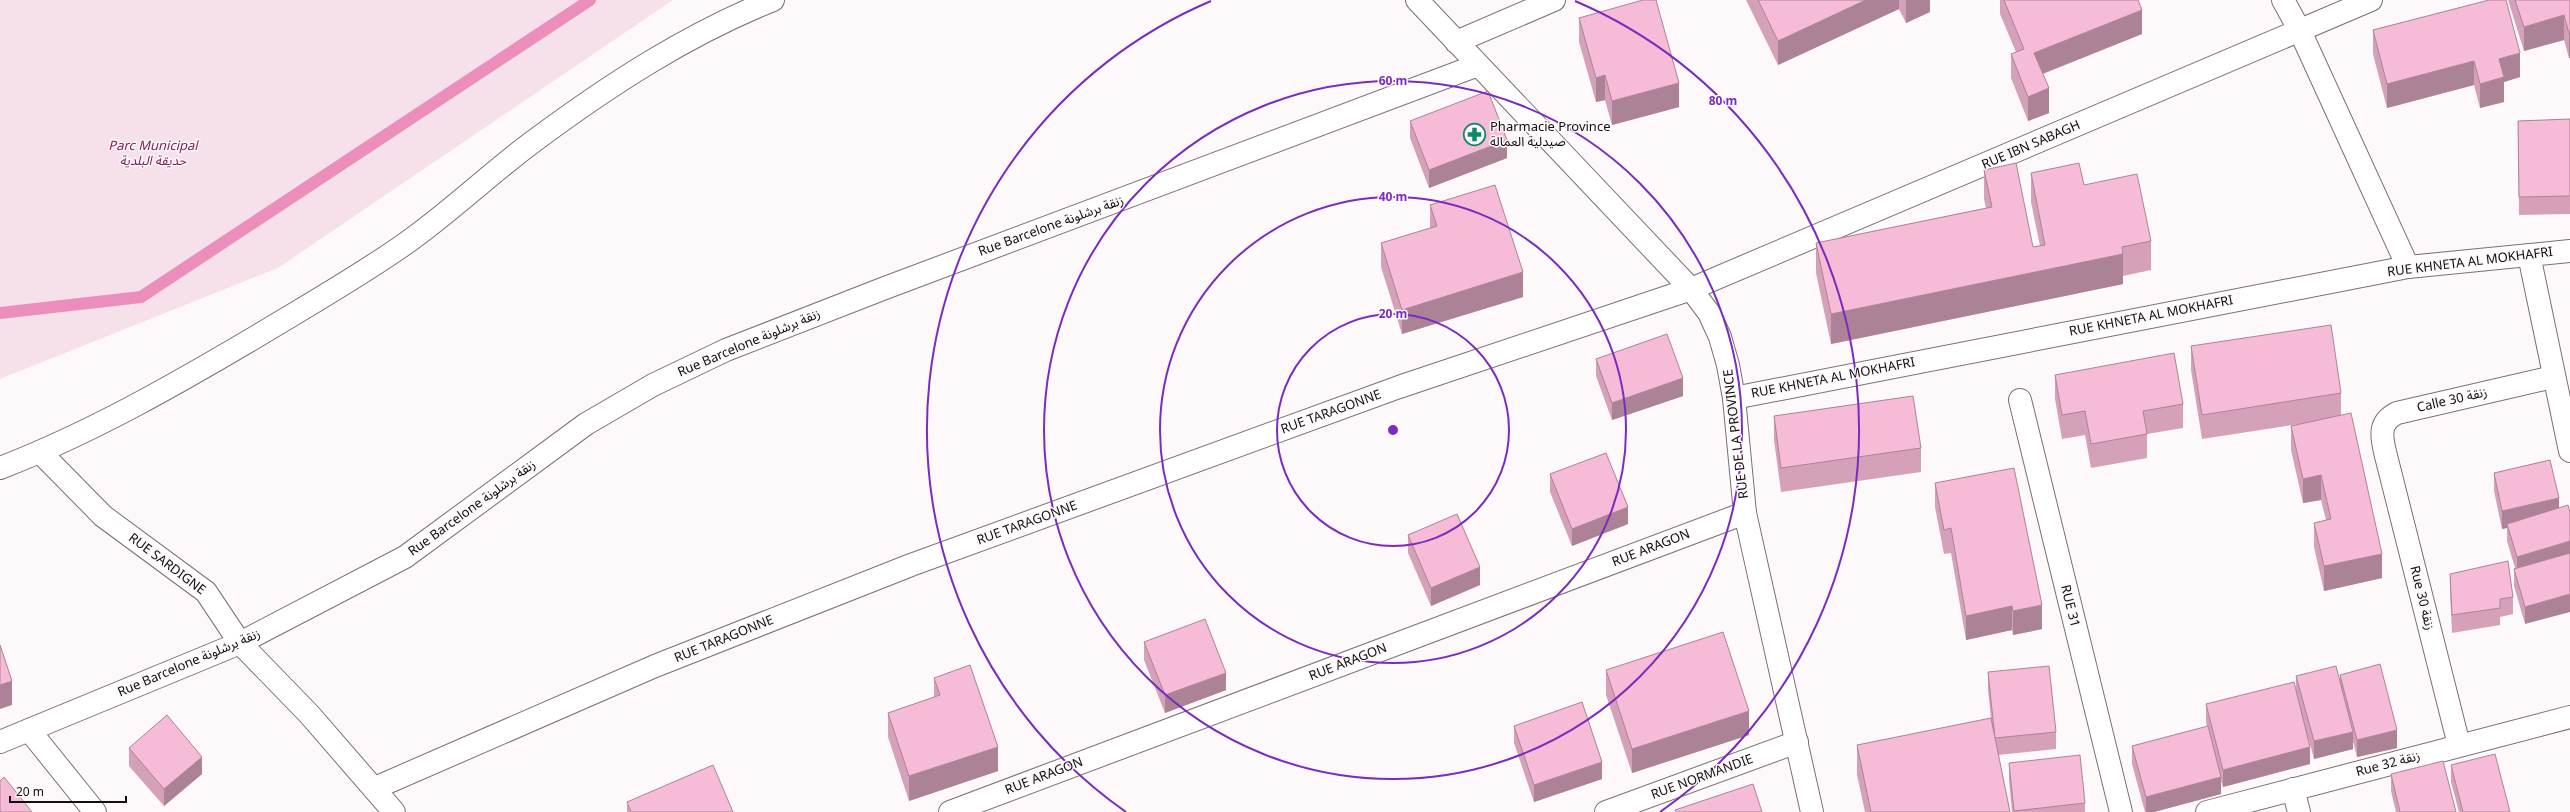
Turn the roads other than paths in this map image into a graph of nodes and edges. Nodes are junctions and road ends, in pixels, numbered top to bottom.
1 (772, 0) edge
2 (1417, 0) edge
3 (1554, 0) edge
4 (2283, 0) edge
5 (2371, 0) edge
6 (2300, 31) junction
7 (1456, 42) junction
8 (1478, 65) junction
9 (2570, 251) edge
10 (2529, 255) junction
11 (2408, 267) junction
12 (1691, 289) junction
13 (2553, 378) junction
14 (1734, 398) junction
15 (2020, 400) dead end
16 (40, 452) junction
17 (2385, 452) joint
18 (2570, 452) edge
19 (0, 468) edge
20 (1745, 513) junction
21 (240, 643) junction
22 (2570, 717) edge
23 (29, 730) junction
24 (0, 742) edge
25 (1797, 742) junction
26 (2459, 745) junction
27 (375, 788) junction
28 (2293, 789) junction
29 (95, 812) edge
30 (394, 812) edge
31 (950, 812) edge
32 (1606, 812) edge
33 (1812, 812) edge
34 (2121, 812) edge
35 (2207, 812) edge
36 (2299, 812) edge

1 - 16 street
2 - 7 street, RUE DE LA PROVINCE
3 - 7 street
4 - 6 street
5 - 6 street, RUE IBN SABAGH
6 - 11 street
6 - 12 street, RUE IBN SABAGH
7 - 8 street, RUE DE LA PROVINCE
8 - 12 street, RUE DE LA PROVINCE
8 - 21 street, Rue Barcelone زنقة برشلونة
9 - 10 street, RUE KHNETA AL MOKHAFRI
10 - 11 street, RUE KHNETA AL MOKHAFRI
10 - 13 street
11 - 14 street, RUE KHNETA AL MOKHAFRI
12 - 14 street, RUE DE LA PROVINCE
12 - 27 street, RUE TARAGONNE
13 - 17 street, Calle 30 زنقة
13 - 18 street
14 - 20 street, RUE DE LA PROVINCE
15 - 34 street, RUE 31
16 - 19 street
16 - 21 street, RUE SARDIGNE
17 - 26 street, Rue 30 زنقة
20 - 25 street, RUE DE LA PROVINCE
20 - 31 street, RUE ARAGON
21 - 23 street, Rue Barcelone زنقة برشلونة
21 - 27 street, RUE SARDIGNE
22 - 26 street, Rue 32 زنقة
23 - 24 street, Rue Barcelone زنقة برشلونة
23 - 29 street
25 - 32 street, RUE NORMANDIE
25 - 33 street, RUE DE LA PROVINCE
26 - 28 street, Rue 32 زنقة
27 - 30 street, RUE SARDIGNE
28 - 35 street, Rue 32 زنقة
28 - 36 street

